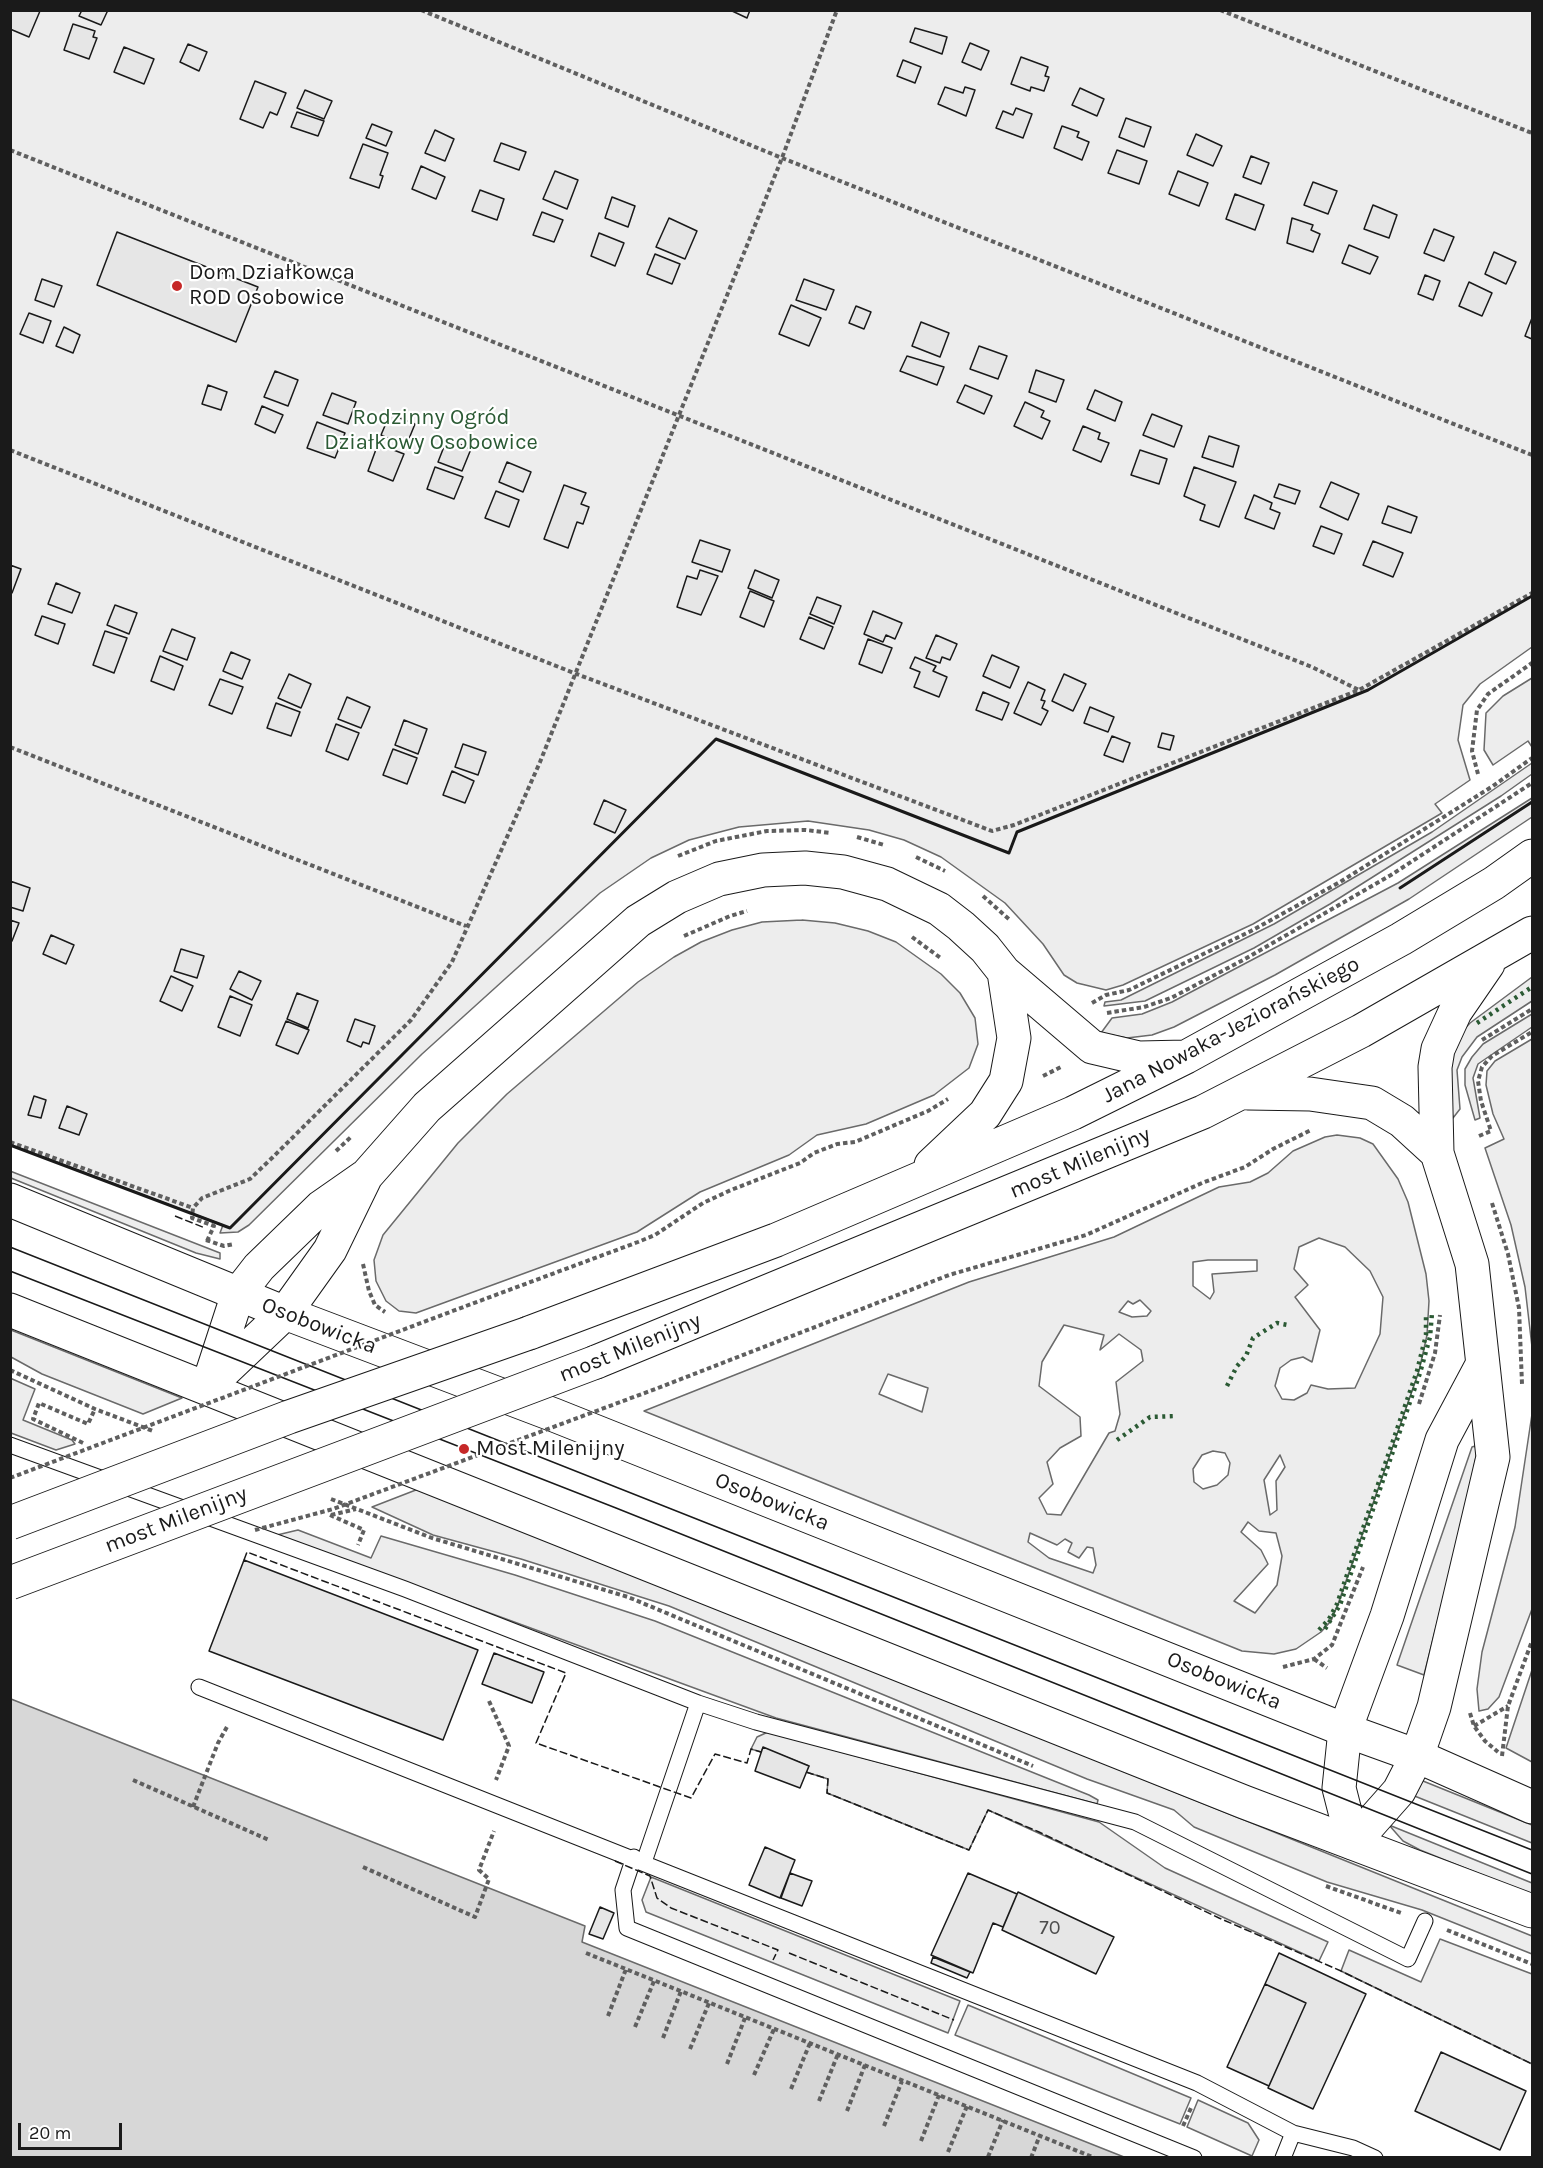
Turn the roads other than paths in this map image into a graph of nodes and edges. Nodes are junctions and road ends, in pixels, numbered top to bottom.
1 (1533, 856) edge
2 (1533, 933) edge
3 (1492, 958) junction
4 (1004, 972) junction
5 (1186, 1057) junction
6 (1242, 1093) junction
7 (1437, 1153) junction
8 (366, 1176) junction
9 (917, 1178) junction
10 (10, 1200) edge
11 (238, 1294) junction
12 (10, 1310) edge
13 (285, 1313) junction
14 (1482, 1365) junction
15 (207, 1387) junction
16 (10, 1445) edge
17 (10, 1523) edge
18 (10, 1583) edge
19 (199, 1687) dead end
20 (698, 1703) junction
21 (1345, 1730) junction
22 (1417, 1756) junction
23 (1533, 1806) edge
24 (1353, 1843) junction
25 (639, 1859) junction
26 (1533, 1911) edge
27 (1425, 1921) road end
28 (1293, 2133) junction
29 (1194, 2157) edge
30 (1283, 2157) edge
31 (1375, 2157) edge

1 - 5 main road, Jana Nowaka-Jeziorańskiego
2 - 3 main road
3 - 6 main road
3 - 7 main road
4 - 5 main road
4 - 8 main road
4 - 9 main road
5 - 9 main road, Jana Nowaka-Jeziorańskiego
6 - 7 main road
6 - 18 main road, most Milenijny, bridge
7 - 14 main road
8 - 11 main road
8 - 13 main road
9 - 17 main road, most Milenijny, bridge
10 - 11 main road, Osobowicka
11 - 13 main road, Osobowicka
11 - 15 main road
12 - 15 main road
13 - 15 main road
13 - 21 main road, Osobowicka
14 - 21 main road
14 - 22 main road
15 - 24 main road
16 - 20 lane
19 - 25 lane
20 - 25 lane
20 - 27 lane
21 - 22 main road, Osobowicka
21 - 24 main road
22 - 23 main road, Osobowicka
22 - 24 main road
24 - 26 main road
25 - 28 lane
25 - 29 lane
28 - 30 lane
28 - 31 lane

